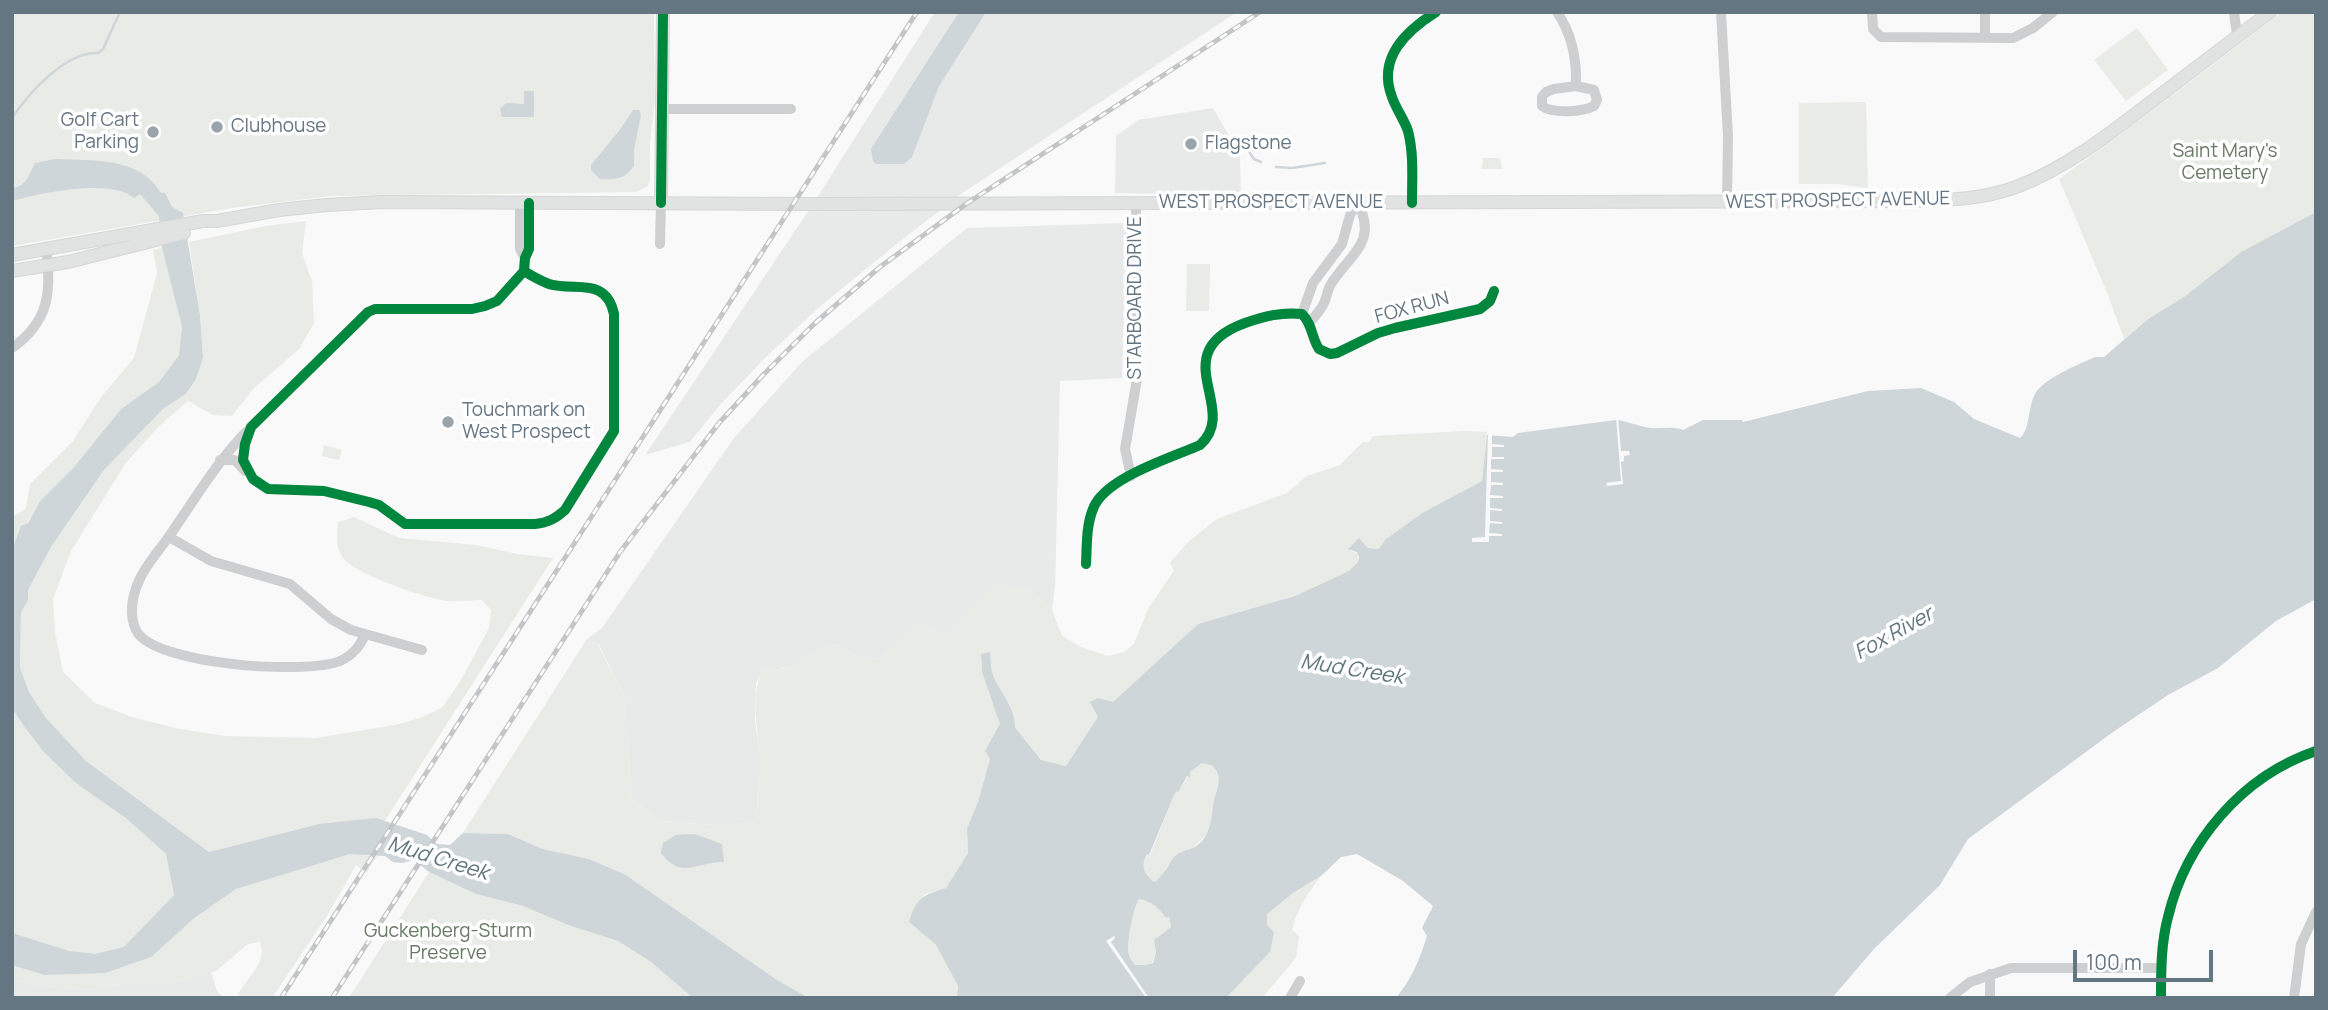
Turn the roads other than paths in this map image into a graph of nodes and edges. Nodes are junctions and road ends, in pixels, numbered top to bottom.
1 (663, 12) edge
2 (1436, 12) edge
3 (1557, 12) edge
4 (1721, 12) edge
5 (1872, 12) edge
6 (1985, 12) edge
7 (2053, 12) edge
8 (2234, 12) edge
9 (2270, 12) edge
10 (2237, 35) junction
11 (1985, 38) junction
12 (1576, 86) junction
13 (662, 109) junction
14 (791, 109) dead end
15 (1412, 202) junction
16 (1727, 202) junction
17 (661, 203) junction
18 (1358, 203) junction
19 (525, 204) junction
20 (1136, 204) junction
21 (157, 234) junction
22 (660, 244) dead end
23 (46, 250) junction
24 (12, 255) edge
25 (48, 265) junction
26 (12, 271) edge
27 (524, 271) junction
28 (1494, 291) dead end
29 (1306, 318) junction
30 (12, 348) edge
31 (251, 427) junction
32 (220, 460) junction
33 (251, 476) junction
34 (1131, 476) junction
35 (169, 537) junction
36 (1086, 564) dead end
37 (365, 635) junction
38 (422, 650) dead end
39 (2316, 751) edge
40 (2316, 912) edge
41 (2161, 968) junction
42 (1990, 974) junction
43 (1300, 981) dead end
44 (1290, 998) edge
45 (1950, 998) edge
46 (1990, 998) edge
47 (2161, 998) edge
48 (2294, 998) edge

1 - 13 main road
2 - 15 street
3 - 12 street
4 - 16 street
5 - 11 street
6 - 11 street
7 - 11 street
8 - 10 street
9 - 10 main road, WEST PROSPECT AVENUE
10 - 16 main road, WEST PROSPECT AVENUE
12 - 12 street
13 - 14 street
13 - 17 main road
15 - 16 main road, WEST PROSPECT AVENUE
15 - 18 main road, WEST PROSPECT AVENUE
17 - 19 main road, WEST PROSPECT AVENUE
17 - 20 main road, WEST PROSPECT AVENUE
17 - 22 street
18 - 20 main road, WEST PROSPECT AVENUE
18 - 29 street
18 - 29 street
19 - 21 main road, WEST PROSPECT AVENUE
19 - 27 street
20 - 34 street, STARBOARD DRIVE
21 - 23 main road, WEST PROSPECT AVENUE
21 - 25 main road, WEST PROSPECT AVENUE
23 - 24 main road, WEST PROSPECT AVENUE
23 - 25 street
25 - 26 main road, WEST PROSPECT AVENUE
25 - 30 street
27 - 31 street
27 - 33 street
28 - 29 street, FOX RUN
29 - 34 street
31 - 32 street
31 - 33 street
32 - 33 street
32 - 35 street
34 - 36 street
35 - 37 street
35 - 37 street
37 - 38 street
39 - 41 street
40 - 48 street
41 - 42 street
41 - 47 street
42 - 45 street
42 - 46 street
43 - 44 street

